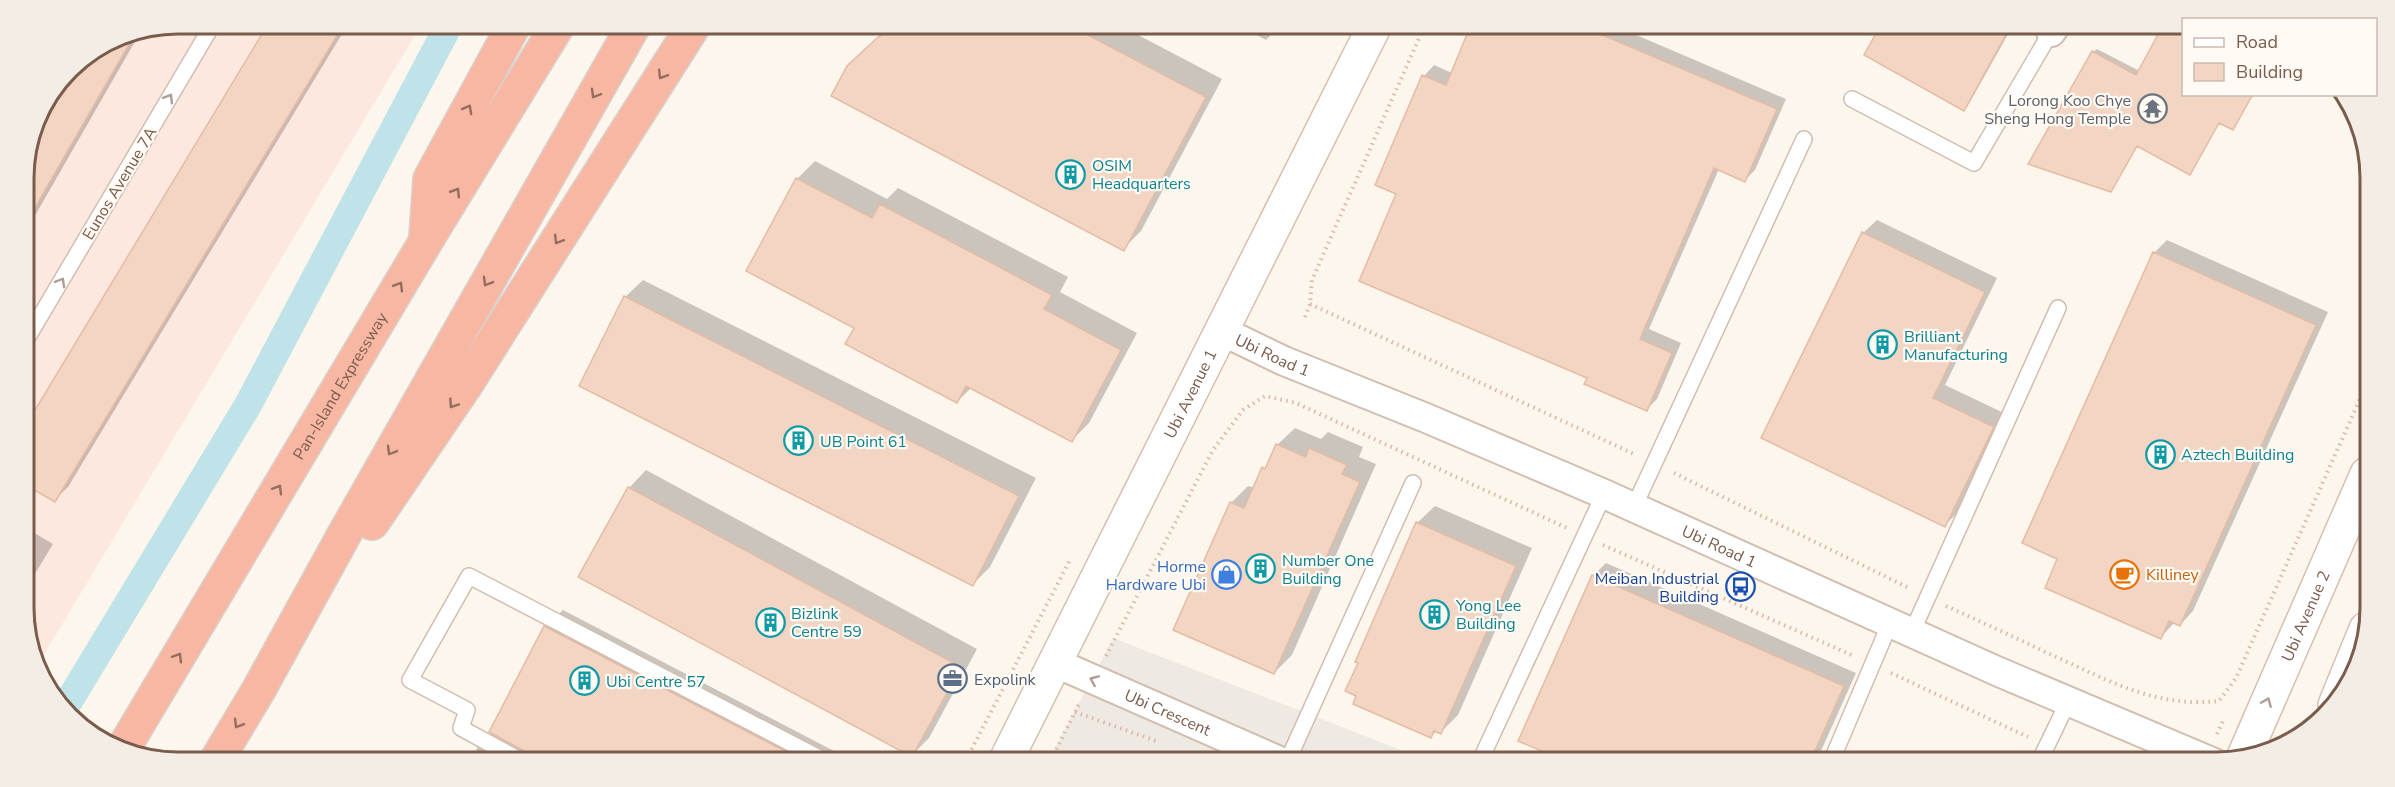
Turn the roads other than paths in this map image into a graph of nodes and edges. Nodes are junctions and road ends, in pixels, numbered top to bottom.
1 (1370, 34) edge
2 (2050, 34) edge
3 (207, 35) edge
4 (509, 35) edge
5 (552, 35) edge
6 (628, 35) edge
7 (688, 35) edge
8 (1852, 99) dead end
9 (1804, 139) dead end
10 (426, 241) junction
11 (2058, 308) dead end
12 (35, 326) edge
13 (1222, 331) junction
14 (1413, 483) dead end
15 (2360, 490) edge
16 (1604, 494) junction
17 (1634, 507) junction
18 (1901, 627) junction
19 (1056, 663) junction
20 (258, 691) junction
21 (2069, 700) junction
22 (126, 743) edge
23 (2247, 750) edge
24 (222, 752) edge
25 (505, 752) edge
26 (808, 752) edge
27 (1010, 752) edge
28 (1260, 752) edge
29 (1292, 752) edge
30 (1484, 752) edge
31 (1836, 752) edge
32 (2044, 752) edge
33 (2189, 752) edge

1 - 13 street, Ubi Avenue 1
2 - 8 lane
12 -> 3 lane, Eunos Avenue 7A
10 -> 4 highway
10 -> 5 highway, Pan-Island Expressway
6 -> 20 highway
7 -> 20 highway
9 - 17 lane
22 -> 10 highway, Pan-Island Expressway
11 - 18 lane
13 - 16 street, Ubi Road 1
13 - 19 street, Ubi Avenue 1
14 - 29 lane
23 -> 15 street, Ubi Avenue 2
16 - 17 street, Ubi Road 1
16 - 30 lane
17 - 18 street, Ubi Road 1
18 - 21 street, Ubi Road 1
18 - 31 lane
19 - 27 street, Ubi Avenue 1
28 -> 19 street, Ubi Crescent
20 -> 24 highway
21 - 32 lane
21 - 33 street, Ubi Road 1
25 - 26 lane

